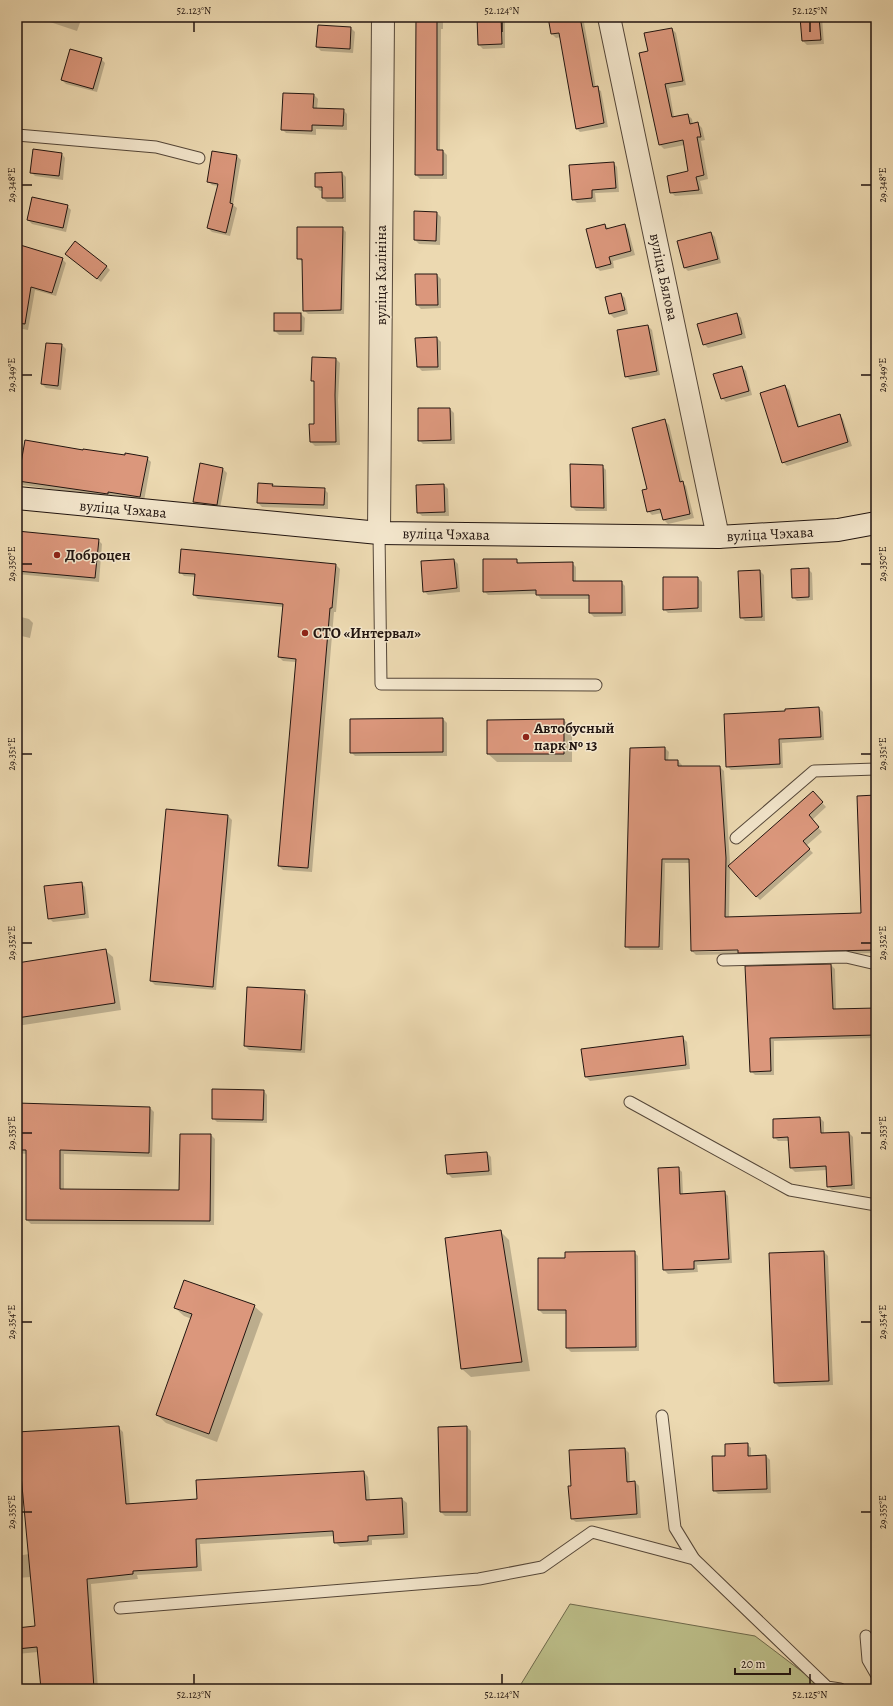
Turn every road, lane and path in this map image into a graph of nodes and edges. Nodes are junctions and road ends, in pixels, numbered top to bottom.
1 (383, 17) edge
2 (609, 17) edge
3 (17, 135) edge
4 (199, 158) dead end
5 (17, 498) edge
6 (876, 523) edge
7 (379, 533) junction
8 (718, 537) junction
9 (596, 685) dead end
10 (876, 769) edge
11 (736, 838) dead end
12 (723, 960) dead end
13 (876, 964) edge
14 (630, 1102) dead end
15 (876, 1205) edge
16 (662, 1416) dead end
17 (694, 1559) junction
18 (120, 1608) dead end
19 (866, 1636) dead end
20 (876, 1674) edge
21 (840, 1689) edge

1 - 7 street, вуліца Калініна
2 - 8 street, вуліца Бялова
3 - 4 lane
5 - 7 street, вуліца Чэхава
6 - 8 street, вуліца Чэхава
7 - 8 street, вуліца Чэхава
7 - 9 lane
10 - 11 lane
12 - 13 lane
14 - 15 lane
16 - 17 lane
17 - 18 lane
17 - 21 lane
19 - 20 lane

